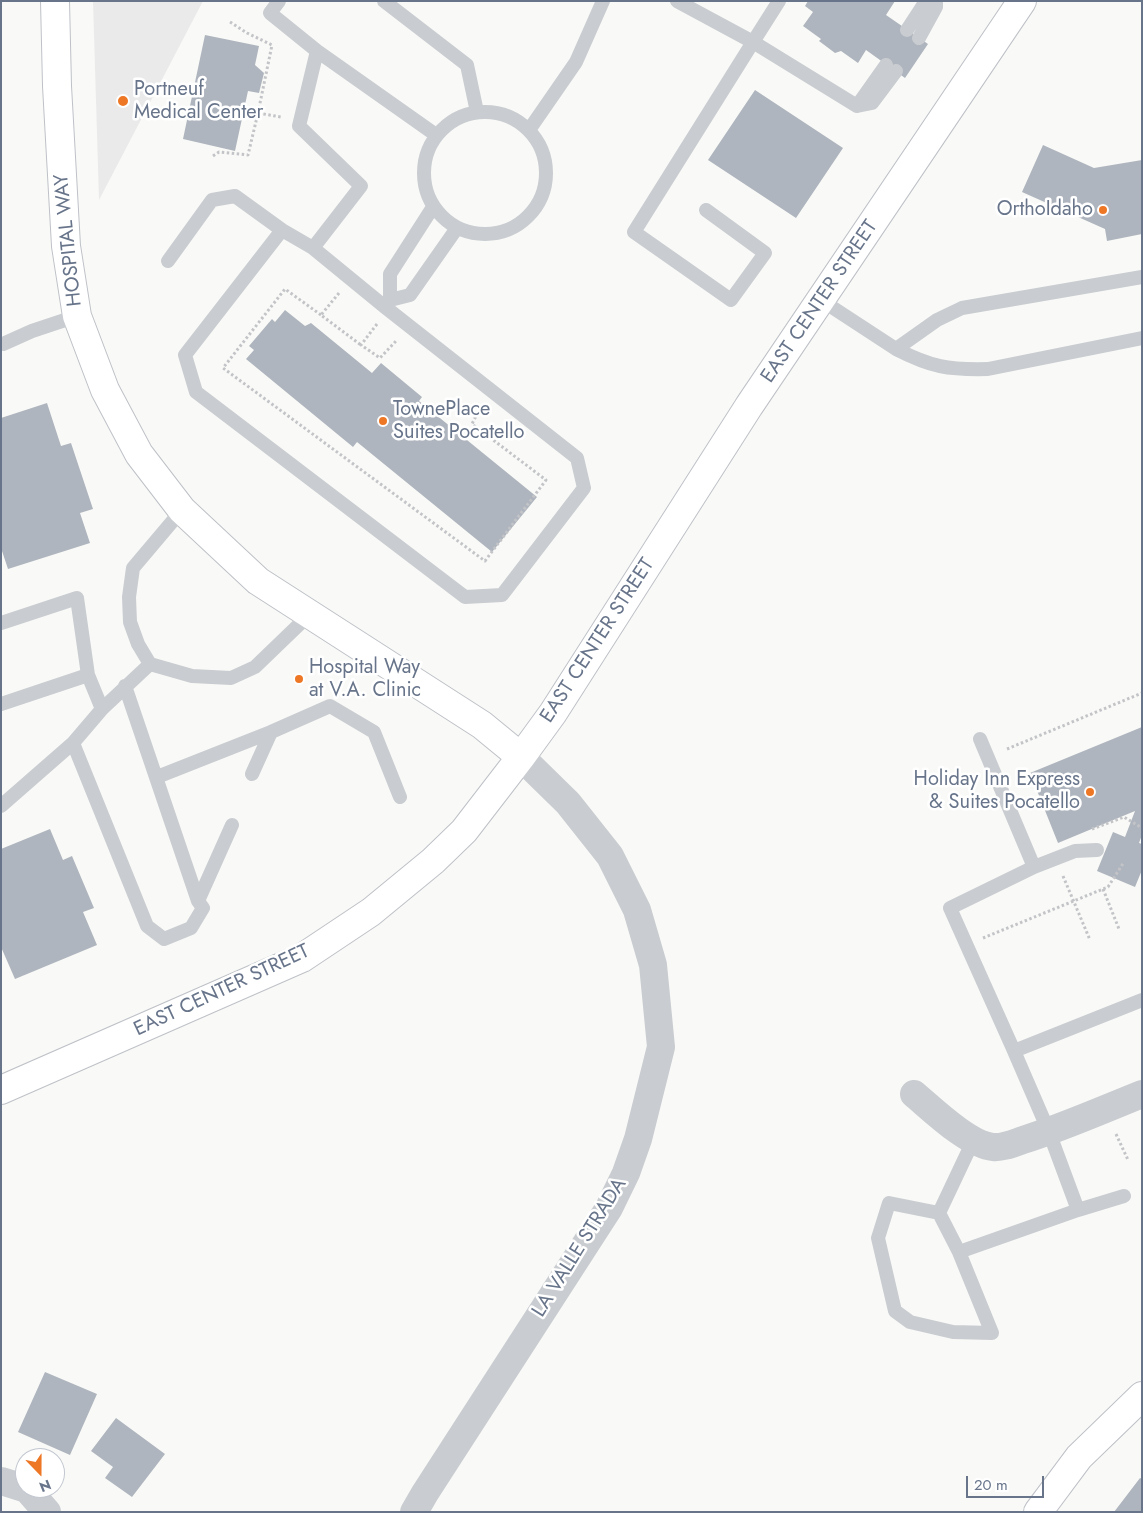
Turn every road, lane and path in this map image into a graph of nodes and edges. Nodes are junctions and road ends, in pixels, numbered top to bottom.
1 (55, 1) edge
2 (279, 1) edge
3 (384, 1) edge
4 (603, 1) edge
5 (677, 1) edge
6 (779, 1) edge
7 (926, 1) edge
8 (936, 1) edge
9 (1022, 1) edge
10 (230, 22) dead end
11 (753, 42) junction
12 (317, 51) junction
13 (891, 68) dead end
14 (477, 112) junction
15 (258, 113) junction
16 (264, 114) dead end
17 (529, 130) junction
18 (436, 135) junction
19 (213, 156) dead end
20 (432, 206) junction
21 (706, 210) dead end
22 (457, 228) junction
23 (282, 230) junction
24 (313, 248) junction
25 (168, 261) dead end
26 (1142, 277) edge
27 (339, 292) dead end
28 (821, 300) junction
29 (387, 304) junction
30 (321, 315) junction
31 (77, 316) junction
32 (396, 337) dead end
33 (1142, 338) edge
34 (364, 341) dead end
35 (2, 344) dead end
36 (361, 345) junction
37 (896, 349) junction
38 (481, 406) dead end
39 (182, 510) junction
40 (310, 614) junction
41 (1, 623) edge
42 (150, 664) junction
43 (88, 675) junction
44 (126, 686) junction
45 (1142, 694) edge
46 (1, 704) edge
47 (102, 709) junction
48 (271, 732) junction
49 (980, 738) dead end
50 (73, 743) junction
51 (521, 757) junction
52 (1010, 757) dead end
53 (252, 774) dead end
54 (157, 777) junction
55 (400, 798) dead end
56 (1, 806) edge
57 (232, 825) dead end
58 (1142, 828) edge
59 (1089, 830) dead end
60 (1097, 850) dead end
61 (1124, 862) dead end
62 (1034, 867) junction
63 (1102, 889) junction
64 (1071, 895) dead end
65 (198, 901) junction
66 (1074, 901) junction
67 (1119, 929) dead end
68 (982, 939) dead end
69 (1090, 940) dead end
70 (1142, 1000) edge
71 (1014, 1051) junction
72 (1, 1090) edge
73 (914, 1094) dead end
74 (1142, 1094) edge
75 (1114, 1128) dead end
76 (1050, 1132) junction
77 (973, 1141) junction
78 (1128, 1160) dead end
79 (1124, 1196) dead end
80 (1078, 1210) junction
81 (939, 1213) junction
82 (959, 1252) junction
83 (1142, 1396) edge
84 (1, 1481) edge
85 (48, 1512) edge
86 (414, 1512) edge
87 (1038, 1512) edge

1 - 31 street, HOSPITAL WAY
2 - 12 lane
3 - 14 lane
4 - 17 lane
5 - 11 lane
6 - 11 lane
7 - 8 lane
9 - 28 street, EAST CENTER STREET
10 - 15 path
11 - 13 lane
11 - 21 lane
12 - 18 lane
12 - 24 lane
14 - 17 lane
14 - 18 lane
15 - 16 path
15 - 19 path
17 - 22 lane
18 - 20 lane
20 - 22 lane
20 - 29 lane
22 - 29 lane
23 - 24 lane
23 - 25 lane
23 - 29 lane
24 - 29 lane
26 - 37 lane
27 - 30 path
28 - 37 lane
28 - 51 street, EAST CENTER STREET
30 - 36 path
30 - 38 path
31 - 35 lane
31 - 39 street, HOSPITAL WAY
32 - 36 path
33 - 37 lane
34 - 36 path
39 - 40 street, HOSPITAL WAY
39 - 42 lane
40 - 42 lane
40 - 51 street, HOSPITAL WAY
41 - 43 lane
42 - 44 lane
43 - 46 lane
43 - 47 lane
44 - 47 lane
44 - 54 lane
45 - 52 path
47 - 50 lane
48 - 53 lane
48 - 54 lane
48 - 55 lane
49 - 62 lane
50 - 56 lane
50 - 65 lane
51 - 72 street, EAST CENTER STREET
51 - 86 street, LA VALLE STRADA
54 - 65 lane
57 - 65 lane
58 - 59 path
60 - 62 lane
61 - 63 path
62 - 71 lane
63 - 66 path
63 - 67 path
64 - 66 path
66 - 68 path
66 - 69 path
70 - 71 lane
71 - 76 lane
73 - 77 street
74 - 76 street
75 - 78 path
76 - 77 street
76 - 80 lane
77 - 81 lane
79 - 80 lane
80 - 82 lane
81 - 82 lane
81 - 82 lane
83 - 87 street
84 - 85 street

